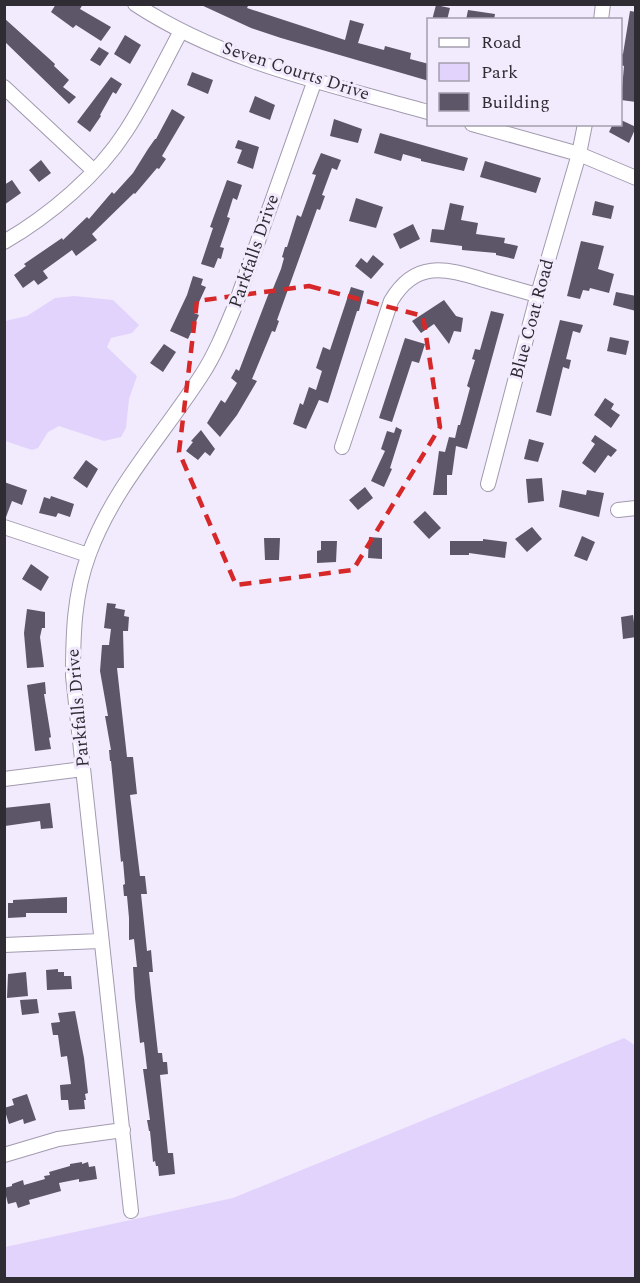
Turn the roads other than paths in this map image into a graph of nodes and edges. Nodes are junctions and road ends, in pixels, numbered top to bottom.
1 (135, 4) edge
2 (181, 31) junction
3 (315, 80) junction
4 (4, 87) edge
5 (427, 111) edge
6 (479, 126) edge
7 (585, 126) edge
8 (579, 154) junction
9 (93, 170) junction
10 (636, 178) edge
11 (4, 242) edge
12 (537, 295) junction
13 (342, 447) dead end
14 (488, 484) dead end
15 (636, 508) edge
16 (618, 510) dead end
17 (4, 527) edge
18 (88, 555) junction
19 (83, 769) junction
20 (4, 779) edge
21 (100, 941) junction
22 (4, 945) edge
23 (123, 1131) junction
24 (4, 1155) edge
25 (131, 1211) dead end

1 - 2 street, Seven Courts Drive
2 - 3 street, Seven Courts Drive
2 - 9 street
3 - 5 street, Seven Courts Drive
3 - 18 street, Parkfalls Drive
4 - 9 street
6 - 8 street
7 - 8 street, Blue Coat Road
8 - 10 street
8 - 12 street, Blue Coat Road
9 - 11 street
12 - 13 street
12 - 14 street, Blue Coat Road
15 - 16 street
17 - 18 street
18 - 19 street, Parkfalls Drive
19 - 20 street
19 - 21 street, Parkfalls Drive
21 - 22 street
21 - 23 street, Parkfalls Drive
23 - 24 street
23 - 25 street, Parkfalls Drive

